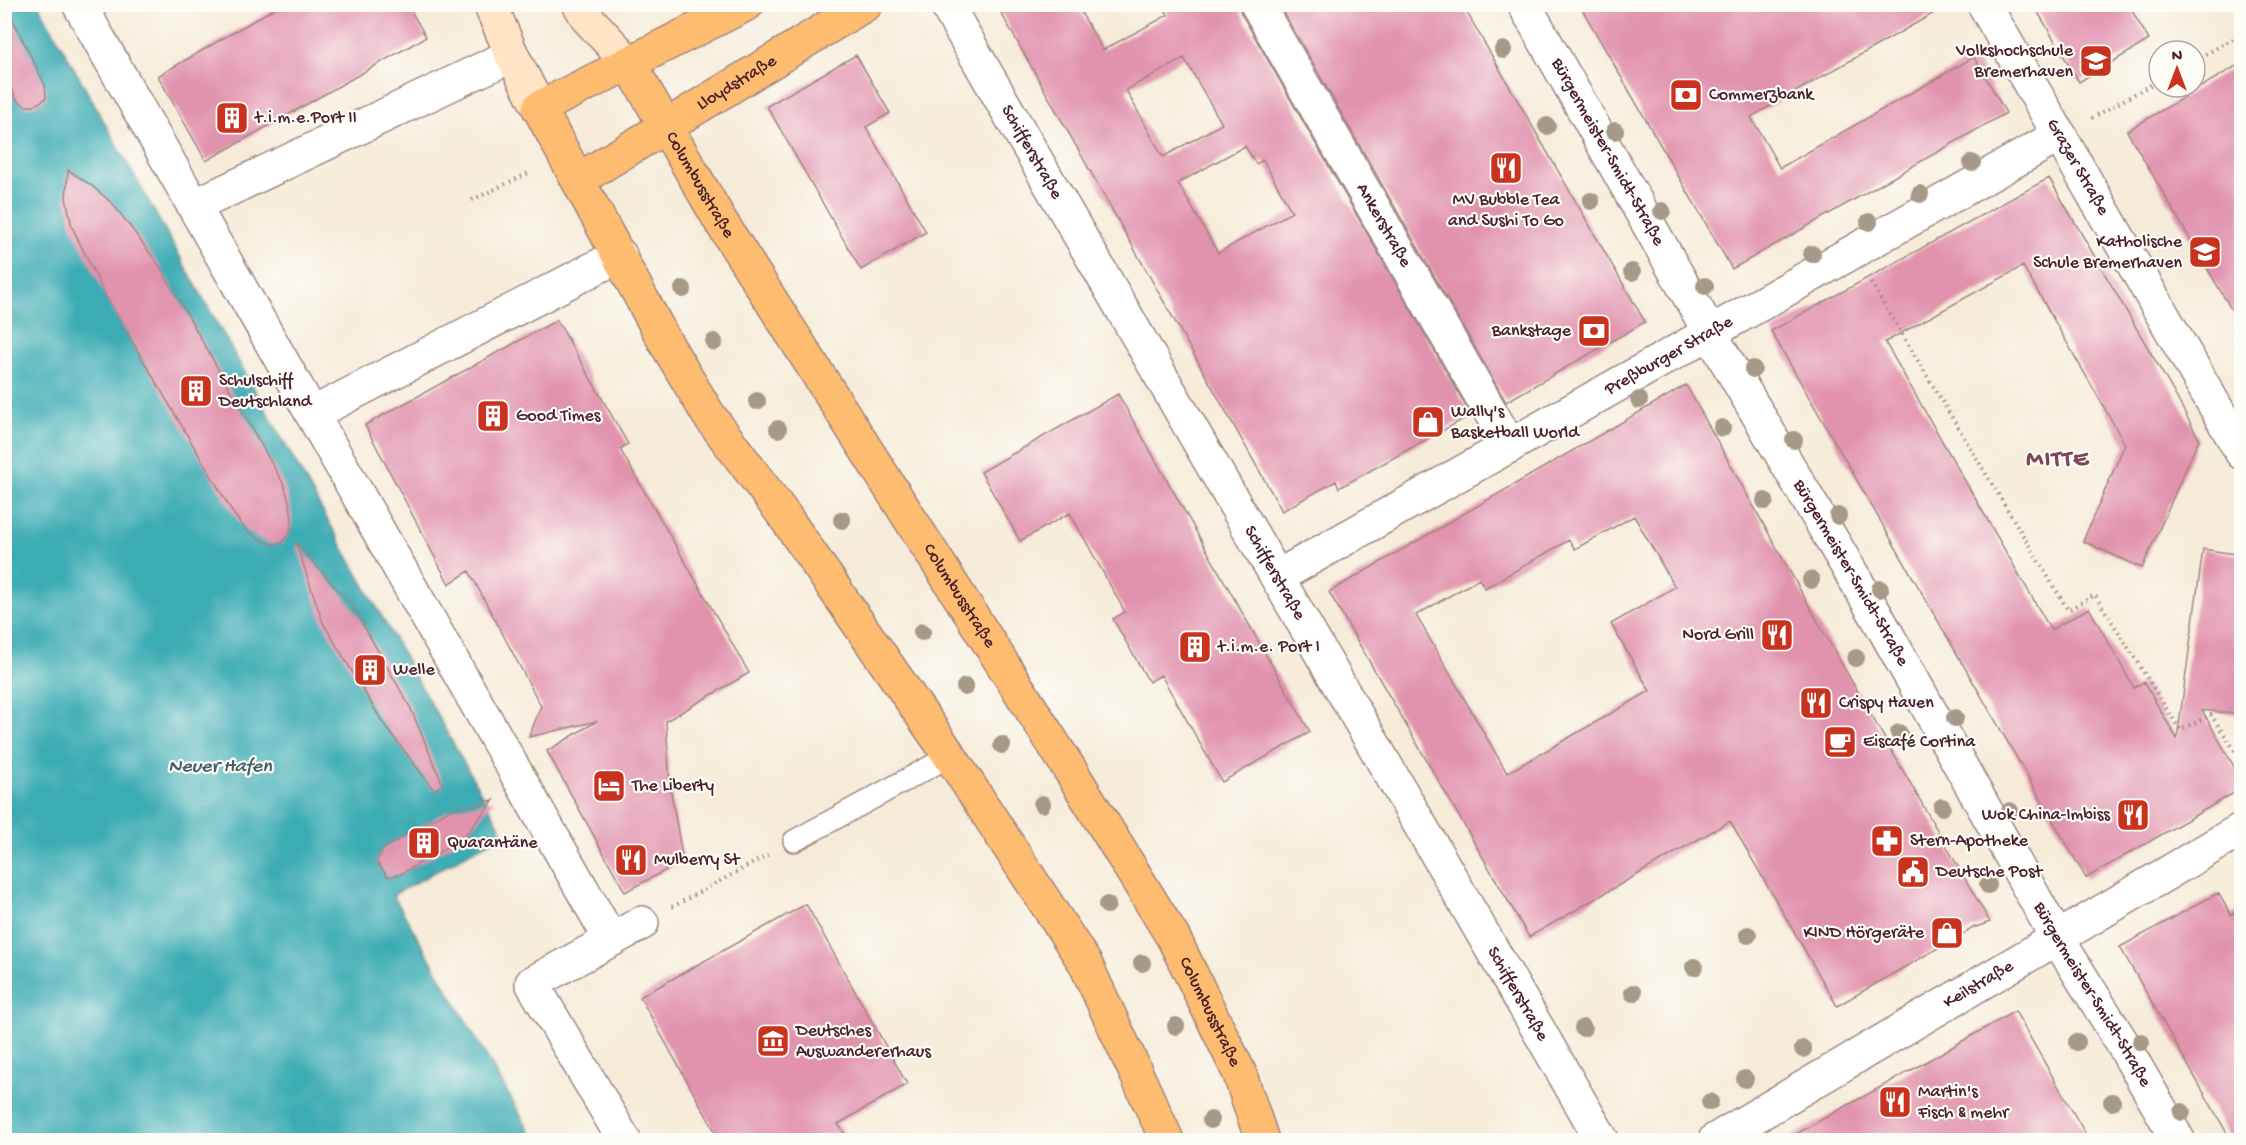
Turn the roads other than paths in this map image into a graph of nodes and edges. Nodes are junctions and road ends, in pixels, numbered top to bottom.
1 (79, 4) edge
2 (490, 4) edge
3 (579, 4) edge
4 (747, 4) edge
5 (866, 4) edge
6 (946, 4) edge
7 (1257, 4) edge
8 (1524, 4) edge
9 (1984, 4) edge
10 (512, 55) junction
11 (629, 63) junction
12 (539, 108) junction
13 (667, 127) junction
14 (2060, 135) junction
15 (572, 168) junction
16 (194, 206) junction
17 (620, 255) junction
18 (1710, 333) junction
19 (312, 414) junction
20 (1510, 446) junction
21 (2241, 453) edge
22 (1277, 577) junction
23 (950, 756) junction
24 (2241, 829) edge
25 (794, 841) road end
26 (642, 923) road end
27 (2057, 938) junction
28 (611, 940) junction
29 (624, 1140) edge
30 (1167, 1140) edge
31 (1262, 1140) edge
32 (1602, 1140) edge
33 (1715, 1140) edge
34 (2178, 1140) edge

1 - 16 street
2 - 10 main road
3 - 11 main road
4 - 11 main road
5 - 13 main road, Lloydstraße
6 - 22 street, Schifferstraße
7 - 20 street, Ankerstraße
8 - 18 street, Bürgermeister-Smidt-Straße
9 - 14 street, Grazer Straße
10 - 12 main road
10 - 16 street
11 - 12 main road
11 - 13 main road, Columbusstraße
12 - 15 main road
13 - 15 main road, Lloydstraße
13 - 31 main road, Columbusstraße
14 - 18 street, Preßburger Straße
14 - 21 street, Grazer Straße
15 - 17 main road
16 - 19 street
17 - 19 street
17 - 23 main road
18 - 20 street, Preßburger Straße
18 - 27 street, Bürgermeister-Smidt-Straße
19 - 28 street
20 - 22 street, Preßburger Straße
22 - 32 street, Schifferstraße
23 - 25 lane
23 - 30 main road
24 - 27 street, Keilstraße
26 - 28 street
27 - 33 street, Keilstraße
27 - 34 street, Bürgermeister-Smidt-Straße
28 - 29 street

